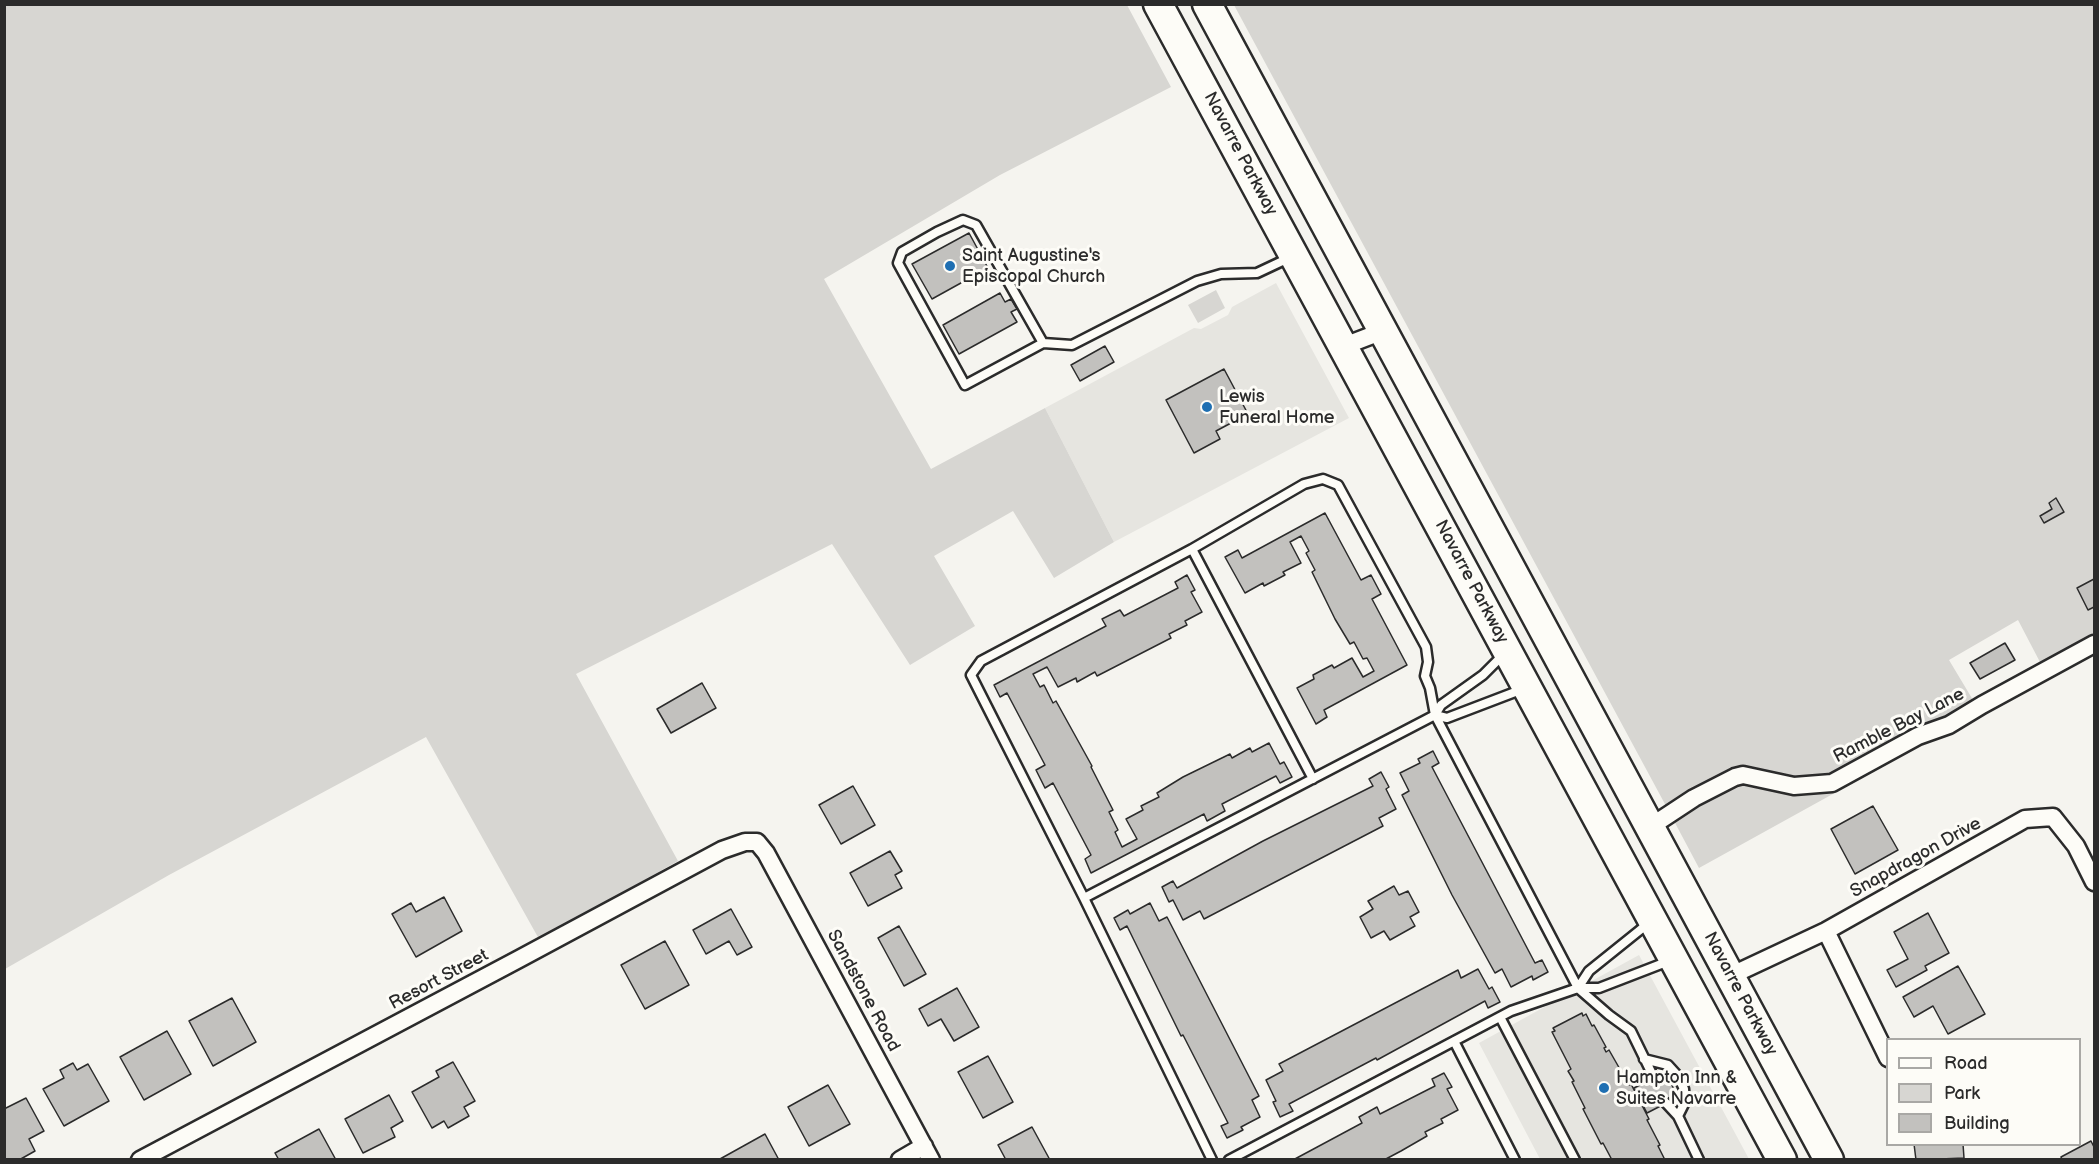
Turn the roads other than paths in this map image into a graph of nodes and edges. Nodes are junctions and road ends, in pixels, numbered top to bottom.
1 (1158, 4) edge
2 (1207, 4) edge
3 (1294, 256) junction
4 (1383, 331) junction
5 (1043, 343) junction
6 (1344, 346) junction
7 (1192, 549) junction
8 (2094, 644) edge
9 (1508, 651) junction
10 (1526, 687) junction
11 (1435, 715) junction
12 (1313, 779) junction
13 (1650, 827) junction
14 (757, 842) joint
15 (2094, 882) edge
16 (1084, 898) junction
17 (1653, 920) junction
18 (1826, 931) junction
19 (1674, 959) junction
20 (1730, 976) junction
21 (1578, 988) junction
22 (1500, 1017) junction
23 (1454, 1041) junction
24 (1886, 1056) edge
25 (1644, 1059) junction
26 (1653, 1076) dead end
27 (1666, 1103) dead end
28 (1678, 1116) junction
29 (928, 1153) edge
30 (140, 1160) edge
31 (900, 1160) edge
32 (1212, 1160) edge
33 (1228, 1160) edge
34 (1515, 1160) edge
35 (1575, 1160) edge
36 (1699, 1160) edge
37 (1782, 1160) edge
38 (1829, 1160) edge

1 - 3 highway, Navarre Parkway
2 - 4 highway, Navarre Parkway
3 - 5 lane
3 - 6 highway, Navarre Parkway
4 - 6 street
4 - 13 highway, Navarre Parkway
5 - 5 lane
6 - 9 highway, Navarre Parkway
7 - 11 lane
7 - 12 lane
7 - 16 lane
8 - 13 street, Ramble Bay Lane
9 - 10 highway, Navarre Parkway
9 - 11 lane
10 - 11 lane
10 - 17 highway, Navarre Parkway
11 - 12 lane
11 - 21 lane
12 - 16 lane
13 - 20 highway, Navarre Parkway
14 - 29 street, Sandstone Road
14 - 30 street, Resort Street
15 - 18 street, Snapdragon Drive
16 - 32 lane
17 - 19 highway, Navarre Parkway
17 - 21 lane
18 - 20 street, Snapdragon Drive
18 - 24 street
19 - 21 lane
19 - 37 highway, Navarre Parkway
20 - 38 highway, Navarre Parkway
21 - 22 lane
21 - 25 lane
22 - 23 lane
22 - 35 lane
23 - 33 lane
23 - 34 lane
25 - 26 lane
25 - 28 lane
27 - 28 lane
28 - 36 lane
29 - 31 street

